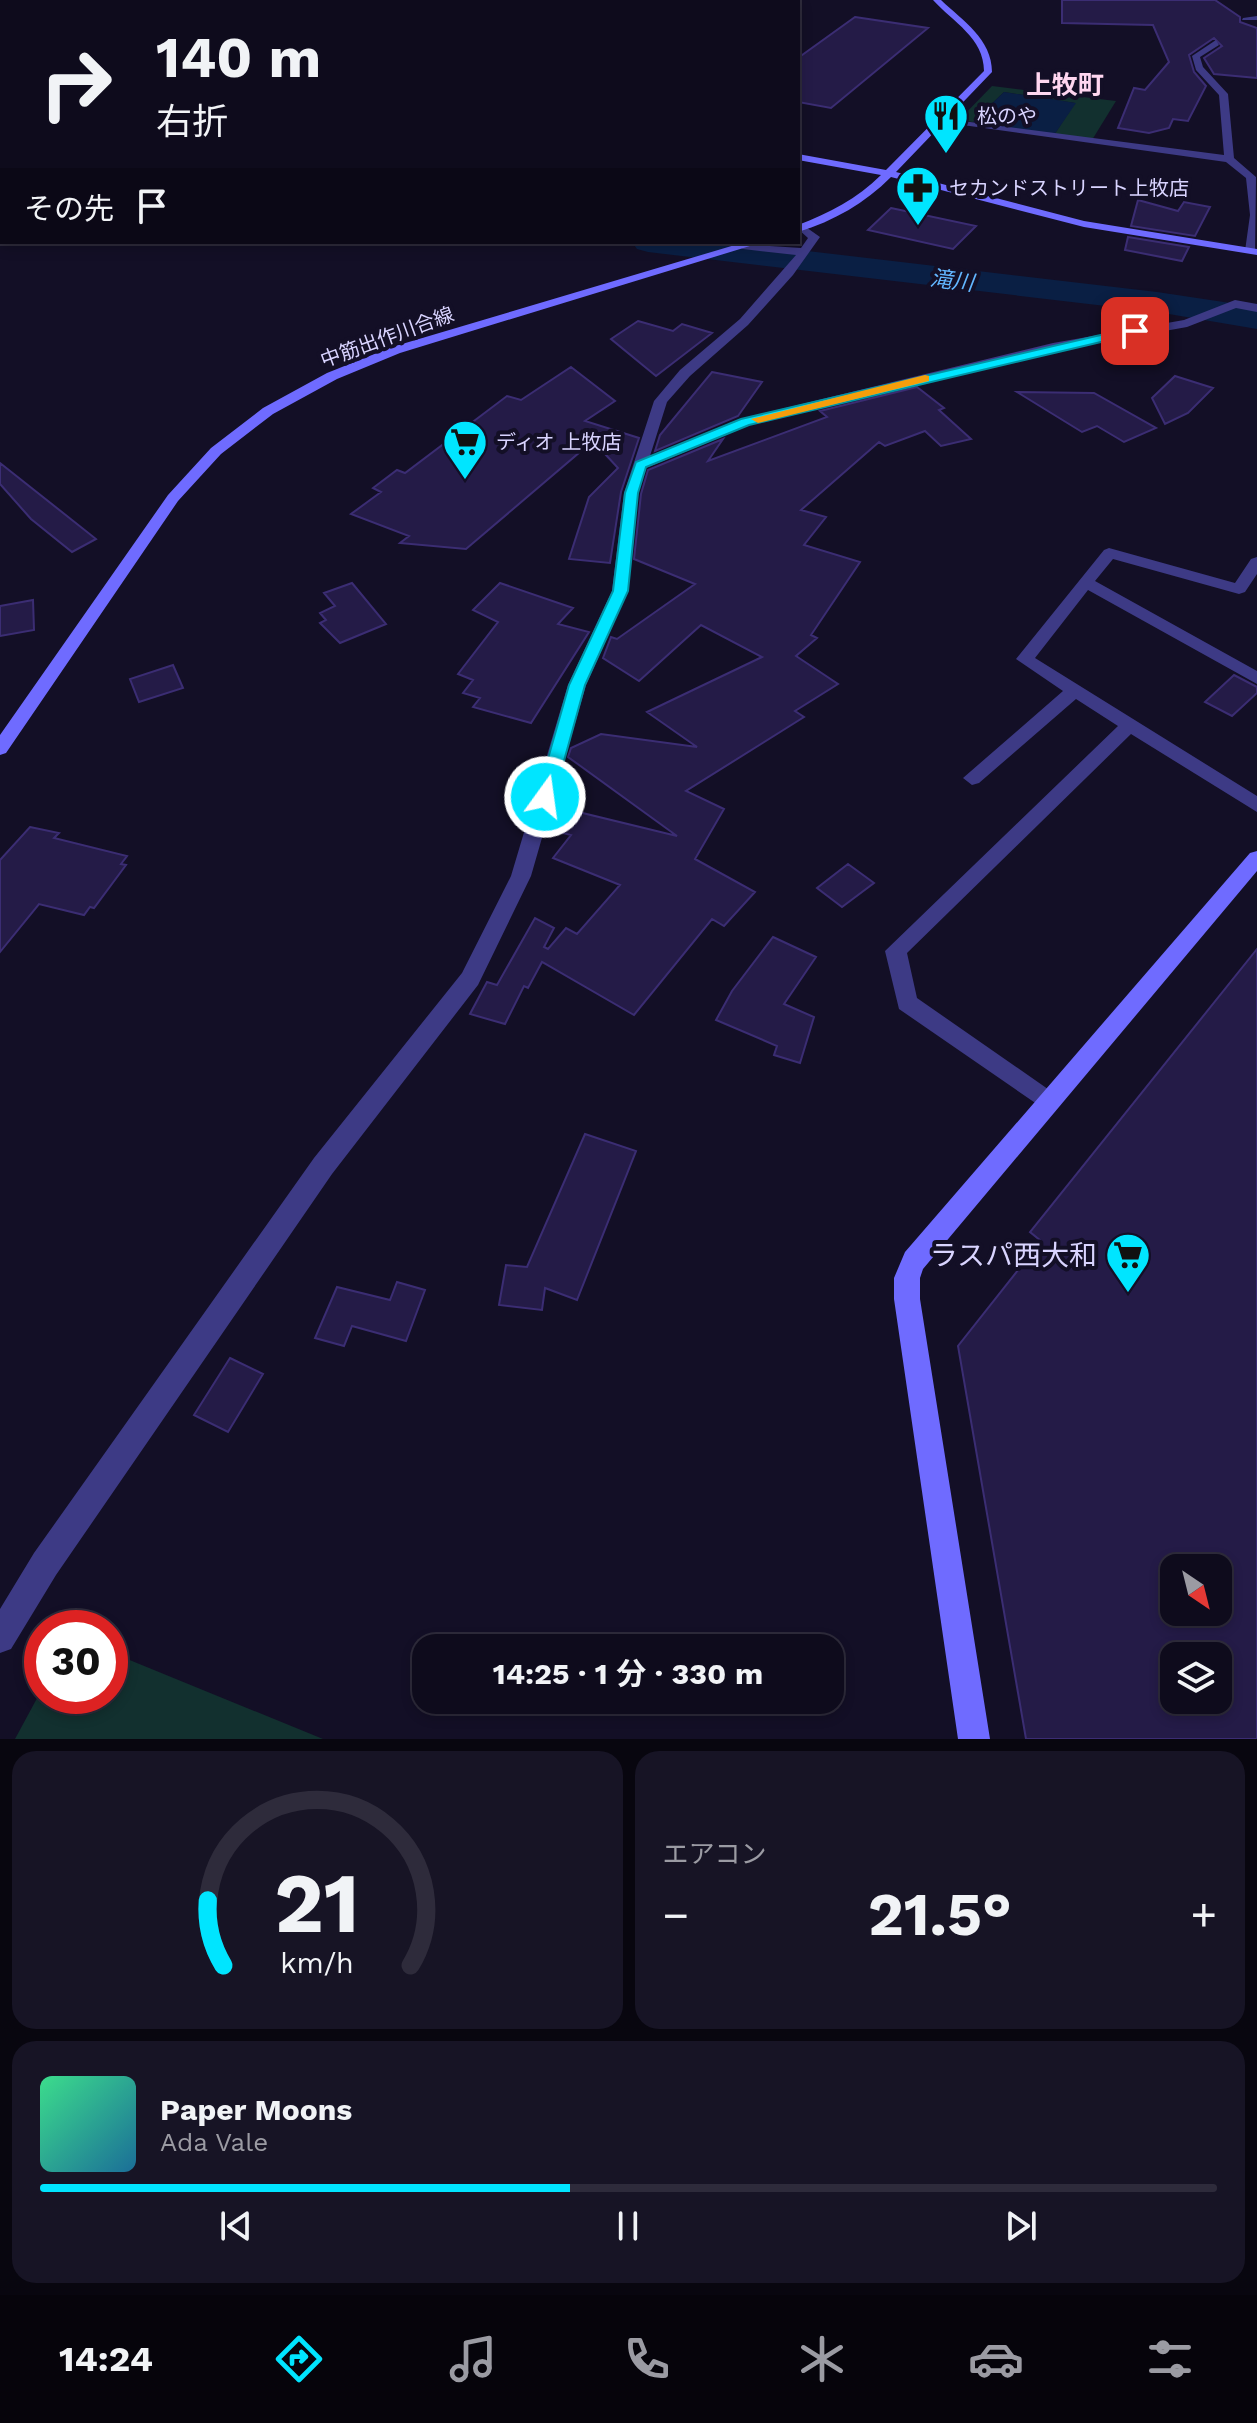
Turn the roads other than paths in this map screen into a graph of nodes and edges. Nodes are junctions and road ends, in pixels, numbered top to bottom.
1 (937, 0) edge
2 (1257, 18) edge
3 (1246, 20) dead end
4 (1216, 43) dead end
5 (939, 121) junction
6 (800, 157) edge
7 (1229, 159) junction
8 (888, 173) junction
9 (800, 229) edge
10 (750, 244) edge
11 (743, 246) junction
12 (1254, 251) edge
13 (805, 252) junction
14 (1257, 308) edge
15 (641, 465) junction
16 (1257, 562) edge
17 (1085, 582) junction
18 (1257, 678) edge
19 (1075, 690) junction
20 (1131, 724) junction
21 (0, 749) edge
22 (972, 778) dead end
23 (1257, 805) edge
24 (1257, 858) edge
25 (1047, 1101) junction
26 (0, 1638) edge
27 (974, 1739) edge

1 - 5 main road
2 - 3 street
4 - 7 street
5 - 7 street
5 - 8 main road
6 - 8 main road
7 - 12 street
8 - 9 main road
8 - 12 main road
9 - 13 street
10 - 11 main road, 中筋出作川合線
11 - 13 street
11 - 21 main road, 中筋出作川合線
13 - 15 street
14 - 15 street
15 - 26 street
16 - 17 street
17 - 18 street
17 - 19 street
19 - 20 street
19 - 22 street
20 - 23 street
20 - 25 street
24 - 25 main road
25 - 27 main road

